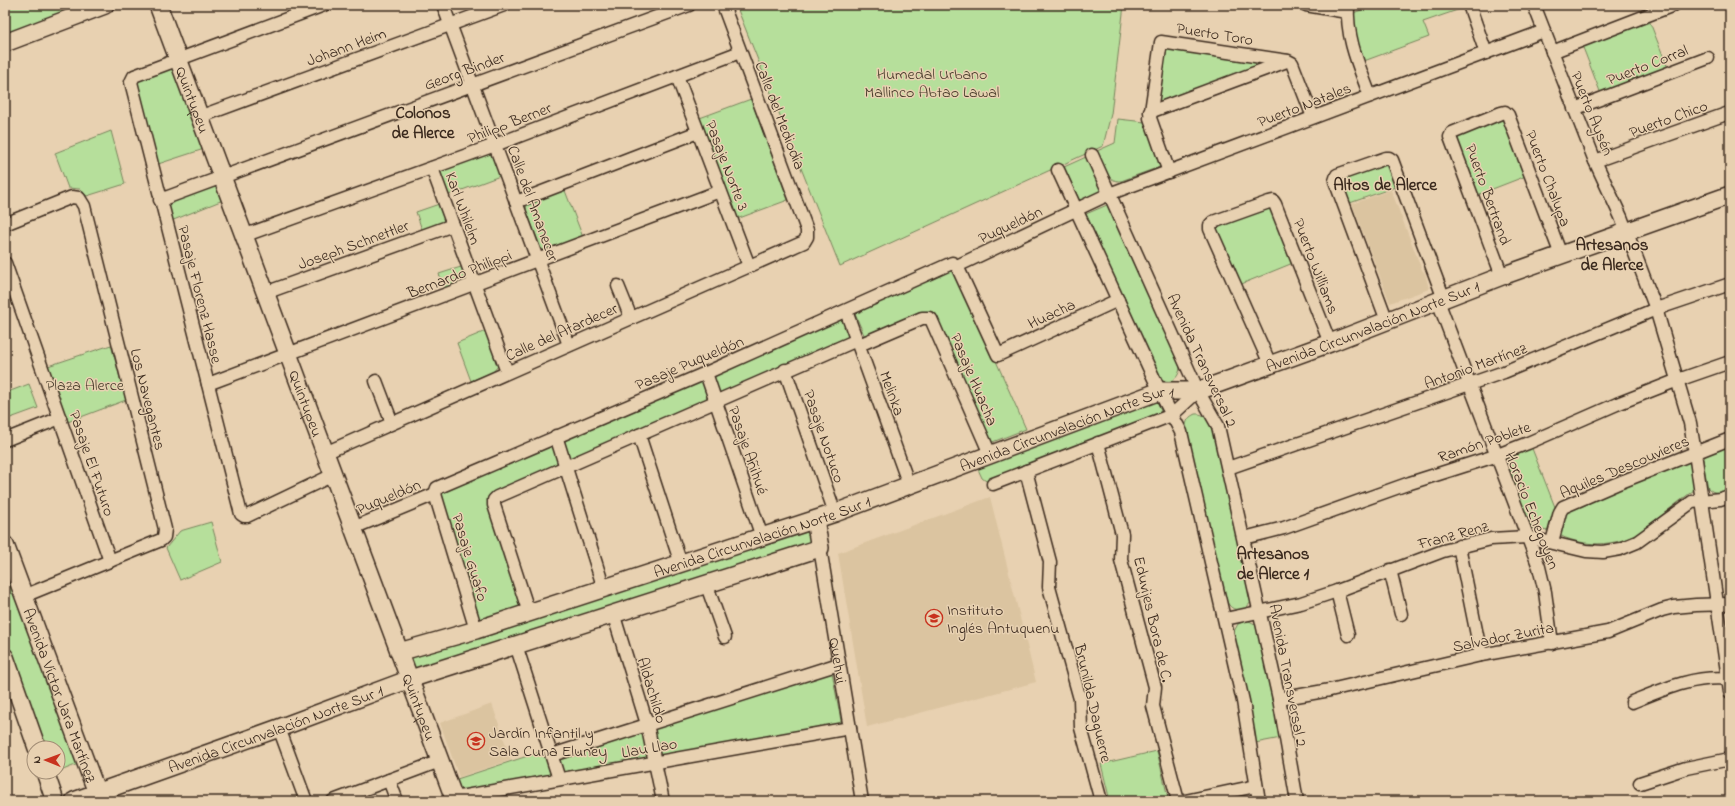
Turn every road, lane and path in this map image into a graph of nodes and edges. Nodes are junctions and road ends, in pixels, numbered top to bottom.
1 (105, 5) edge
2 (158, 5) edge
3 (324, 5) edge
4 (442, 5) edge
5 (504, 5) edge
6 (689, 5) edge
7 (723, 5) edge
8 (1306, 5) edge
9 (1469, 5) edge
10 (1534, 5) edge
11 (1674, 5) edge
12 (1347, 8) edge
13 (450, 24) junction
14 (1544, 31) junction
15 (5, 43) edge
16 (740, 52) junction
17 (1552, 52) junction
18 (1486, 53) junction
19 (1708, 58) dead end
20 (179, 60) junction
21 (1288, 61) junction
22 (677, 76) junction
23 (472, 84) junction
24 (1370, 96) junction
25 (1574, 109) junction
26 (1150, 112) junction
27 (1505, 112) joint
28 (1729, 113) dead end
29 (199, 117) junction
30 (1313, 117) junction
31 (698, 132) junction
32 (495, 145) junction
33 (1092, 155) dead end
34 (1595, 161) junction
35 (432, 168) junction
36 (1058, 170) dead end
37 (1169, 172) junction
38 (222, 178) junction
39 (720, 191) junction
40 (1109, 194) junction
41 (1730, 195) edge
42 (160, 200) junction
43 (516, 202) junction
44 (1077, 211) junction
45 (5, 224) edge
46 (453, 225) junction
47 (1626, 231) junction
48 (244, 236) junction
49 (807, 237) joint
50 (1561, 255) junction
51 (538, 260) junction
52 (5, 263) edge
53 (749, 266) junction
54 (957, 266) junction
55 (1502, 276) junction
56 (475, 284) junction
57 (1730, 284) edge
58 (618, 286) dead end
59 (265, 293) junction
60 (1118, 300) junction
61 (1441, 300) junction
62 (1656, 309) junction
63 (846, 311) junction
64 (631, 318) junction
65 (1387, 321) junction
66 (858, 343) junction
67 (1330, 343) junction
68 (570, 345) junction
69 (288, 355) junction
70 (998, 355) joint
71 (1730, 362) edge
72 (1270, 364) junction
73 (785, 370) junction
74 (508, 372) junction
75 (706, 373) junction
76 (1678, 380) junction
77 (376, 381) dead end
78 (208, 384) junction
79 (1469, 385) junction
80 (1160, 391) junction
81 (1198, 391) junction
82 (715, 401) junction
83 (1172, 415) junction
84 (60, 418) junction
85 (392, 423) junction
86 (639, 435) junction
87 (556, 436) junction
88 (1730, 439) edge
89 (5, 440) edge
90 (1098, 443) junction
91 (325, 453) junction
92 (1695, 453) junction
93 (990, 454) junction
94 (1495, 456) junction
95 (566, 467) junction
96 (1228, 468) junction
97 (1026, 471) junction
98 (333, 475) junction
99 (993, 484) dead end
100 (909, 485) junction
101 (434, 494) junction
102 (1730, 496) edge
103 (1702, 501) junction
104 (835, 513) junction
105 (815, 520) junction
106 (353, 528) junction
107 (762, 537) junction
108 (1527, 537) junction
109 (1244, 538) junction
110 (1552, 542) junction
111 (5, 545) edge
112 (1459, 546) junction
113 (820, 548) junction
114 (110, 561) junction
115 (681, 564) junction
116 (1390, 570) junction
117 (706, 583) junction
118 (604, 590) junction
119 (1337, 591) junction
120 (24, 596) junction
121 (1730, 604) edge
122 (1717, 605) junction
123 (1260, 612) junction
124 (528, 613) junction
125 (612, 613) junction
126 (1401, 614) dead end
127 (1225, 619) junction
128 (476, 630) junction
129 (1348, 635) dead end
130 (725, 637) dead end
131 (1552, 643) junction
132 (516, 645) junction
133 (399, 652) junction
134 (1482, 655) junction
135 (5, 656) edge
136 (839, 664) junction
137 (410, 679) junction
138 (1729, 679) edge
139 (1730, 692) edge
140 (1280, 699) junction
141 (1632, 702) dead end
142 (647, 724) junction
143 (278, 728) junction
144 (850, 728) junction
145 (34, 740) edge
146 (552, 755) junction
147 (1730, 760) edge
148 (440, 761) junction
149 (655, 762) junction
150 (559, 779) junction
151 (48, 780) edge
152 (389, 780) junction
153 (1640, 783) dead end
154 (1256, 786) junction
155 (99, 797) edge
156 (454, 799) edge
157 (55, 801) edge
158 (74, 801) edge
159 (306, 801) edge
160 (333, 801) edge
161 (396, 801) edge
162 (662, 801) edge
163 (862, 801) edge
164 (1101, 801) edge
165 (1178, 801) edge
166 (1185, 801) edge
167 (1259, 801) edge
168 (1297, 801) edge

1 - 15 street
2 - 20 street, Quintupeu
3 - 20 street
4 - 13 street, Calle del Amanecer
5 - 13 street, Johann Heim
6 - 23 street, Georg Binder
7 - 16 street, Calle del Mediodía
8 - 12 street
9 - 18 street
10 - 14 street, Puerto Aysén
11 - 17 street
12 - 24 street
13 - 23 street, Calle del Amanecer
13 - 29 street, Johann Heim
14 - 17 street, Puerto Aysén
14 - 18 street, Puerto Natales
16 - 22 street, Philipp Berner
16 - 49 street, Calle del Mediodía
17 - 25 street, Puerto Aysén
18 - 24 street, Puerto Natales
19 - 25 street, Puerto Corral
20 - 29 street, Quintupeu
20 - 42 street, Pasaje Florenz Hasse
21 - 26 street
21 - 26 street, Puerto Toro
21 - 30 street
22 - 31 street, Pasaje Norte 3
22 - 32 street, Philipp Berner
23 - 32 street, Calle del Amanecer
23 - 38 street, Georg Binder
24 - 30 street, Puerto Natales
25 - 34 street, Puerto Aysén
26 - 37 street, Puerto Toro
27 - 50 street, Puerto Chalupa
27 - 55 street, Puerto Bertrand
28 - 34 street, Puerto Chico
29 - 38 street, Quintupeu
30 - 37 street, Puerto Natales
31 - 39 street, Pasaje Norte 3
31 - 43 street
32 - 35 street, Philipp Berner
32 - 43 street, Calle del Amanecer
33 - 40 street, Avenida Transversal 2
34 - 47 street, Puerto Aysén
35 - 46 street, Karl Whilelm
35 - 48 street, Philipp Berner
36 - 44 street
37 - 40 street, Puerto Natales
38 - 42 street, Georg Binder
38 - 48 street, Quintupeu
39 - 51 street, Bernardo Philippi
39 - 53 street, Pasaje Norte 3
40 - 44 street, Puerto Natales
40 - 81 street, Avenida Transversal 2
41 - 47 street, Avenida Circunvalación Norte Sur 1
42 - 78 street, Pasaje Florenz Hasse
43 - 51 street, Calle del Amanecer
44 - 54 street, Puqueldón
44 - 60 street
45 - 114 street, Los Navegantes
46 - 56 street, Karl Whilelm
46 - 59 street, Joseph Schnettler
47 - 50 street, Avenida Circunvalación Norte Sur 1
47 - 62 street, Puerto Aysén
48 - 59 street, Quintupeu
49 - 53 street, Calle del Atardecer
50 - 55 street, Avenida Circunvalación Norte Sur 1
51 - 56 street, Bernardo Philippi
51 - 68 street, Calle del Amanecer
52 - 84 street, Pasaje El Futuro
53 - 64 street, Calle del Atardecer
54 - 63 street, Pasaje Puqueldón
54 - 70 street, Pasaje Huacha
55 - 61 street, Avenida Circunvalación Norte Sur 1
56 - 69 street, Bernardo Philippi
56 - 74 street, Karl Whilelm
57 - 62 street, Antonio Martínez
58 - 64 street
59 - 69 street, Quintupeu
60 - 70 street, Huacha
60 - 80 street
61 - 65 street, Avenida Circunvalación Norte Sur 1
61 - 65 street, Horacio Echegoyen
61 - 79 street, Horacio Echegoyen
62 - 76 street, Puerto Aysén
62 - 79 street, Antonio Martínez
63 - 66 street, Melinka
63 - 75 street, Pasaje Puqueldón
64 - 68 street, Calle del Atardecer
65 - 67 street, Avenida Circunvalación Norte Sur 1
66 - 73 street
66 - 93 street, Pasaje Huacha
66 - 100 street, Melinka
67 - 72 street, Avenida Circunvalación Norte Sur 1
67 - 72 street, Puerto Williams
68 - 74 street, Calle del Atardecer
69 - 78 street, Bernardo Philippi
69 - 91 street, Quintupeu
71 - 76 street, Ramón Poblete
72 - 81 street, Avenida Circunvalación Norte Sur 1
73 - 82 street
73 - 104 street, Pasaje Notuco
74 - 85 street, Calle del Atardecer
75 - 82 street, Pasaje Añihué
75 - 87 street, Pasaje Puqueldón
76 - 92 street, Puerto Aysén
76 - 94 street, Ramón Poblete
77 - 85 street
78 - 98 street, Pasaje Florenz Hasse
79 - 94 street, Horacio Echegoyen
79 - 96 street, Antonio Martínez
80 - 81 street, Avenida Circunvalación Norte Sur 1
80 - 83 street
80 - 93 street, Avenida Circunvalación Norte Sur 1
81 - 83 street
81 - 96 street, Avenida Transversal 2
82 - 86 street
82 - 107 street, Pasaje Añihué
83 - 90 street, Avenida Circunvalación Norte Sur 1
83 - 127 street
84 - 89 street
84 - 114 street, Pasaje El Futuro
85 - 91 street, Calle del Atardecer
86 - 95 street
86 - 115 street
87 - 95 street
87 - 101 street, Pasaje Puqueldón
88 - 92 street, Aquiles Descouvieres
90 - 97 street, Avenida Circunvalación Norte Sur 1
90 - 165 street, Eduvijes Bora de C.
91 - 98 street, Quintupeu
92 - 103 street, Puerto Aysén
92 - 110 street, Aquiles Descouvieres
93 - 100 street, Avenida Circunvalación Norte Sur 1
94 - 108 street, Horacio Echegoyen
94 - 109 street, Ramón Poblete
95 - 118 street
95 - 124 street
96 - 109 street, Avenida Transversal 2
97 - 99 street, Avenida Circunvalación Norte Sur 1
97 - 164 street, Brunilda Daguerre
98 - 106 street, Quintupeu
100 - 104 street, Avenida Circunvalación Norte Sur 1
101 - 106 street, Puqueldón
101 - 128 street, Pasaje Guafo
102 - 103 street, Franz Renz
103 - 110 street, Franz Renz
103 - 122 street, Puerto Aysén
104 - 105 street, Avenida Circunvalación Norte Sur 1
105 - 107 street, Avenida Circunvalación Norte Sur 1
105 - 113 street, Quehui
106 - 133 street, Quintupeu
107 - 115 street, Avenida Circunvalación Norte Sur 1
108 - 110 street, Franz Renz
108 - 112 street, Franz Renz
108 - 131 street, Horacio Echegoyen
109 - 123 street, Avenida Transversal 2
111 - 120 street, Avenida Víctor Jara Martínez
112 - 116 street, Franz Renz
112 - 134 street
113 - 117 street, Avenida Circunvalación Norte Sur 1
113 - 136 street, Quehui
114 - 120 street, Los Navegantes
115 - 118 street, Avenida Circunvalación Norte Sur 1
116 - 119 street, Franz Renz
116 - 126 street
117 - 125 street, Avenida Circunvalación Norte Sur 1
117 - 130 street
118 - 124 street, Avenida Circunvalación Norte Sur 1
119 - 123 street, Franz Renz
119 - 129 street
120 - 155 street, Avenida Víctor Jara Martínez
121 - 122 street, Salvador Zurita
122 - 131 street, Salvador Zurita
122 - 138 street, Puerto Aysén
123 - 127 street, Franz Renz
123 - 140 street, Avenida Transversal 2
124 - 128 street, Avenida Circunvalación Norte Sur 1
125 - 132 street, Avenida Circunvalación Norte Sur 1
125 - 142 street, Aldachildo
127 - 154 street
128 - 133 street, Avenida Circunvalación Norte Sur 1
131 - 134 street, Salvador Zurita
132 - 137 street, Avenida Circunvalación Norte Sur 1
132 - 146 street
133 - 137 street, Quintupeu
134 - 140 street, Salvador Zurita
135 - 145 street
136 - 142 street, Llau Llao
136 - 144 street, Quehui
137 - 143 street, Avenida Circunvalación Norte Sur 1
137 - 148 street, Quintupeu
138 - 139 street, Puerto Aysén
138 - 141 street
140 - 168 street, Avenida Transversal 2
142 - 146 street, Llau Llao
142 - 149 street, Aldachildo
143 - 155 street, Avenida Circunvalación Norte Sur 1
143 - 159 street
144 - 149 street, Llau Llao
144 - 163 street, Quehui
146 - 150 street
147 - 153 street
148 - 152 street
148 - 156 street, Quintupeu
149 - 150 street, Llau Llao
149 - 162 street, Aldachildo
150 - 156 street, Llau Llao
151 - 157 street
152 - 160 street
152 - 161 street
154 - 166 street
154 - 167 street
155 - 158 street, Avenida Circunvalación Norte Sur 1

